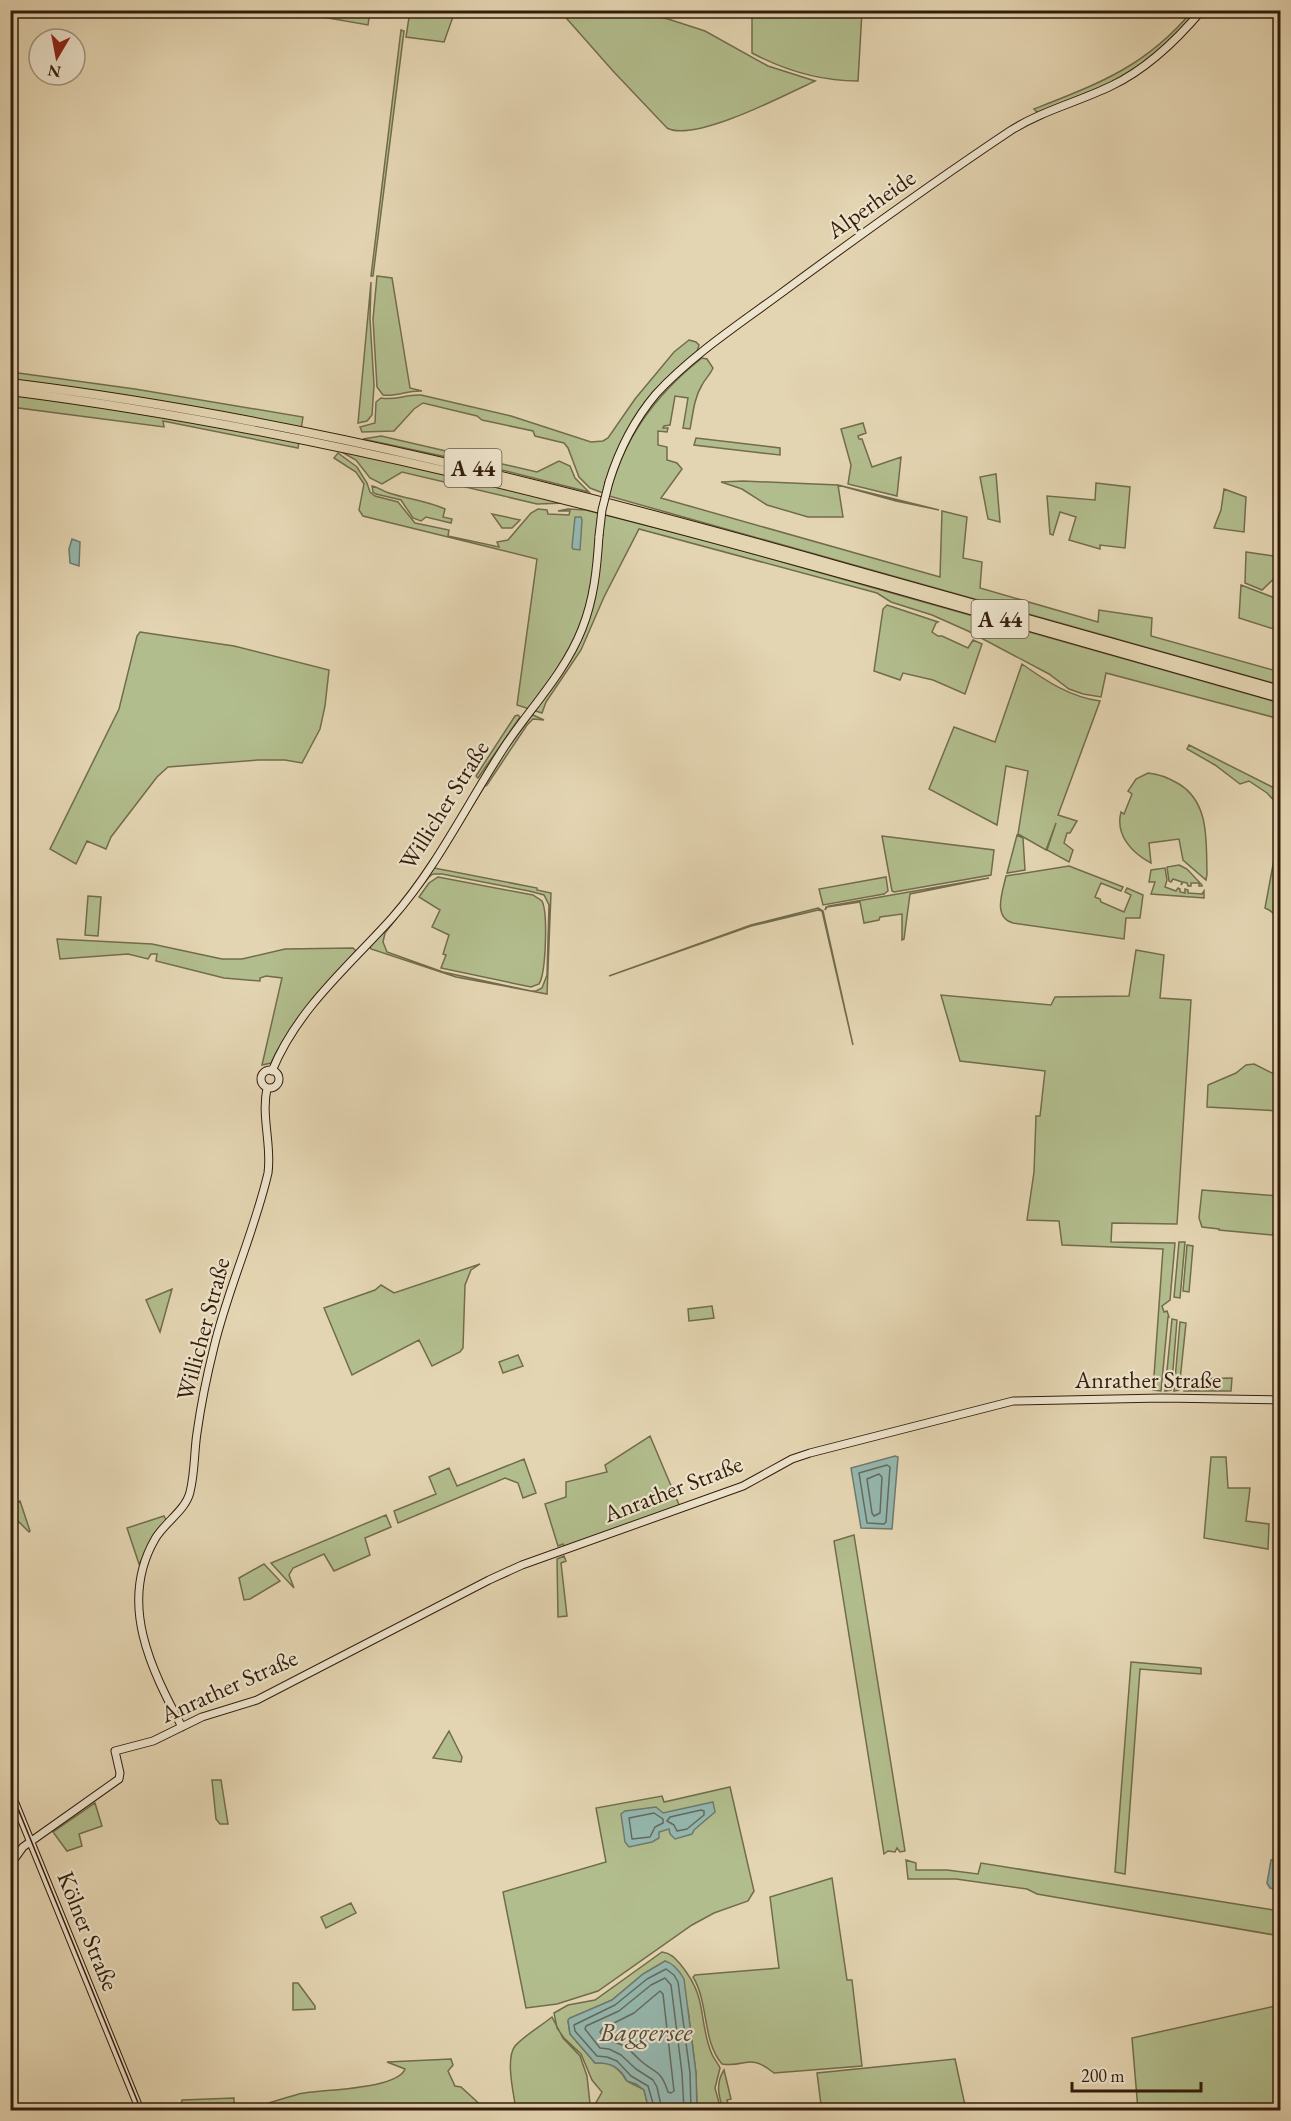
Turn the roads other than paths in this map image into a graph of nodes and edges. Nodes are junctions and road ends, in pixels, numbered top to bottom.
1 (1202, 10) edge
2 (10, 383) edge
3 (10, 391) edge
4 (599, 536) joint
5 (1281, 690) edge
6 (1281, 698) edge
7 (272, 1071) junction
8 (267, 1088) junction
9 (1281, 1400) edge
10 (182, 1727) junction
11 (10, 1791) edge
12 (31, 1841) junction
13 (10, 1865) edge
14 (130, 2086) junction
15 (140, 2110) edge
16 (145, 2110) edge

1 - 4 street, Alperheide, bridge
2 - 5 highway, A 44
3 - 6 highway, A 44
4 - 7 street, Willicher Straße
7 - 8 street
7 - 8 street
8 - 10 street, Willicher Straße
9 - 10 street, Anrather Straße
10 - 12 street, Anrather Straße
11 - 12 street, Kölner Straße
12 - 13 street
12 - 14 street, Kölner Straße
14 - 15 street, Kölner Straße
14 - 16 street, Kölner Straße

